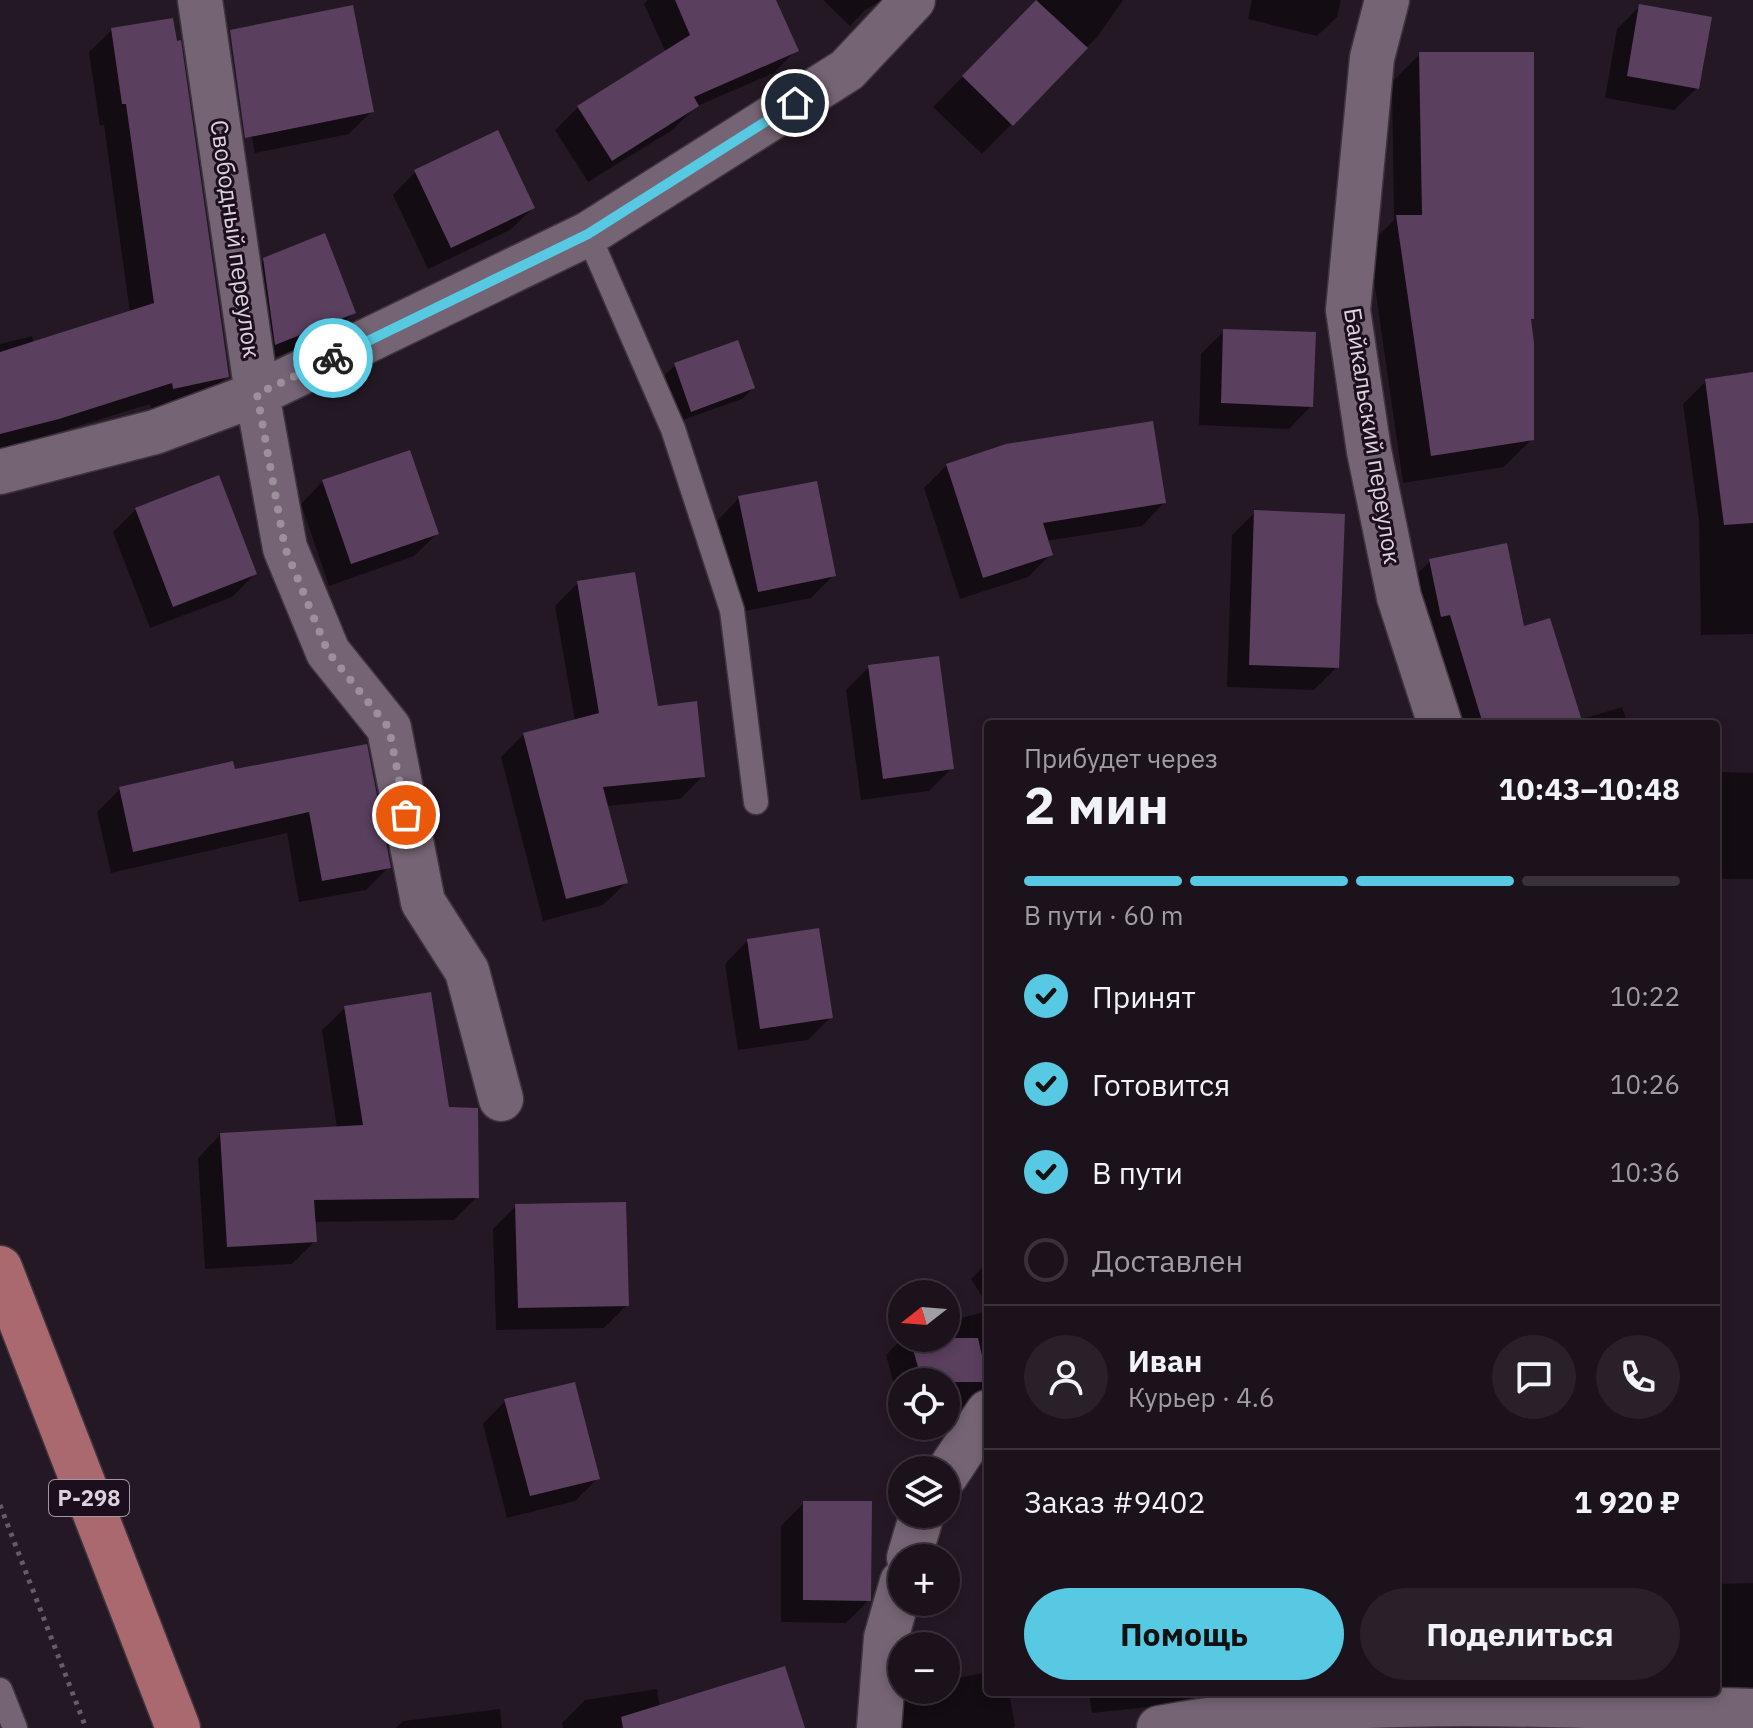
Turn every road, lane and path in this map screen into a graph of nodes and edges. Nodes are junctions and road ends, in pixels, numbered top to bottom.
1 (200, 0) edge
2 (913, 0) edge
3 (1387, 0) edge
4 (588, 234) junction
5 (257, 394) junction
6 (0, 472) edge
7 (1439, 720) edge
8 (756, 802) dead end
9 (501, 1099) dead end
10 (0, 1268) edge
11 (984, 1418) edge
12 (959, 1456) edge
13 (0, 1505) edge
14 (892, 1616) edge
15 (0, 1690) edge
16 (1550, 1708) edge
17 (1753, 1711) edge
18 (15, 1728) edge
19 (86, 1728) edge
20 (178, 1728) edge
21 (879, 1728) edge
22 (1159, 1728) edge

1 - 5 street, Свободный переулок
2 - 4 street
3 - 7 street, Байкальский переулок
4 - 5 street
4 - 8 lane
5 - 6 street
5 - 9 street, Свободный переулок
10 - 20 highway, Р-298
11 - 12 street
13 - 19 path
14 - 21 street
15 - 18 lane
16 - 17 street
16 - 22 street

